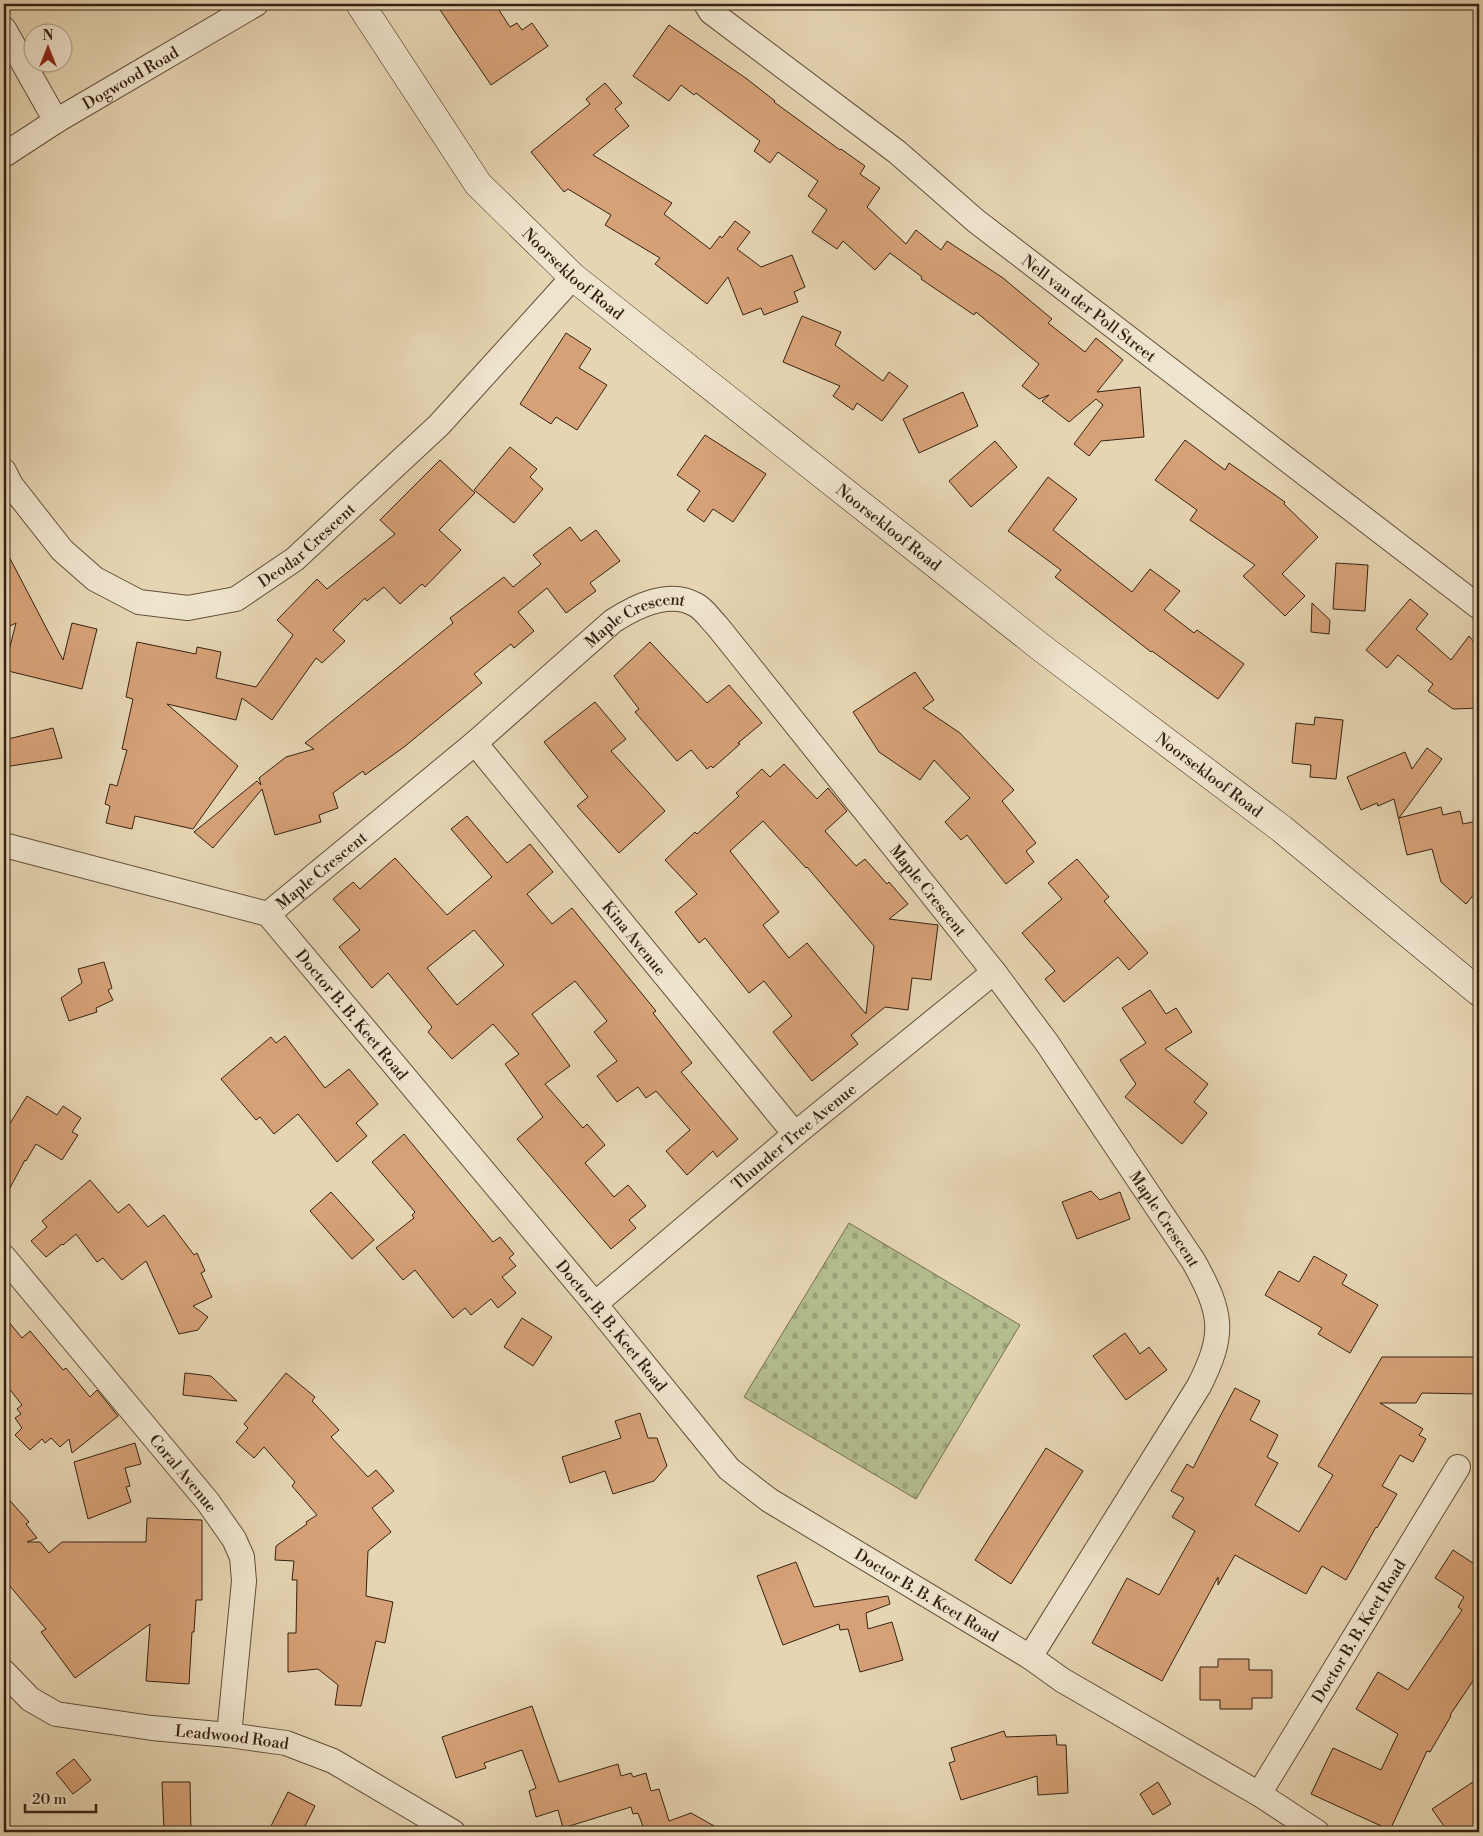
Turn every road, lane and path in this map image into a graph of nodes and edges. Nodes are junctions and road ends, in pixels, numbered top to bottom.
1 (256, 4) edge
2 (360, 4) edge
3 (706, 4) edge
4 (4, 29) edge
5 (56, 120) junction
6 (4, 155) edge
7 (573, 277) junction
8 (4, 471) edge
9 (1479, 606) edge
10 (475, 743) junction
11 (4, 845) edge
12 (268, 914) junction
13 (994, 972) junction
14 (1479, 992) edge
15 (795, 1134) junction
16 (4, 1257) edge
17 (595, 1304) junction
18 (1458, 1467) dead end
19 (1030, 1657) junction
20 (4, 1672) edge
21 (229, 1735) junction
22 (1259, 1794) junction
23 (453, 1832) edge
24 (1316, 1832) edge

1 - 5 street, Dogwood Road
2 - 7 street, Noorsekloof Road
3 - 9 street, Nell van der Poll Street
4 - 5 street
5 - 6 street, Dogwood Road
7 - 8 street, Deodar Crescent
7 - 14 street, Noorsekloof Road
10 - 12 street, Maple Crescent
10 - 13 street, Maple Crescent
10 - 15 street, Kina Avenue
11 - 12 street
12 - 17 street, Doctor B. B. Keet Road
13 - 15 street, Thunder Tree Avenue
13 - 19 street, Maple Crescent
15 - 17 street, Thunder Tree Avenue
16 - 21 street, Coral Avenue
17 - 19 street, Doctor B. B. Keet Road
18 - 22 street, Doctor B. B. Keet Road
19 - 22 street, Doctor B. B. Keet Road
20 - 21 street, Leadwood Road
21 - 23 street, Leadwood Road
22 - 24 street, Doctor B. B. Keet Road

